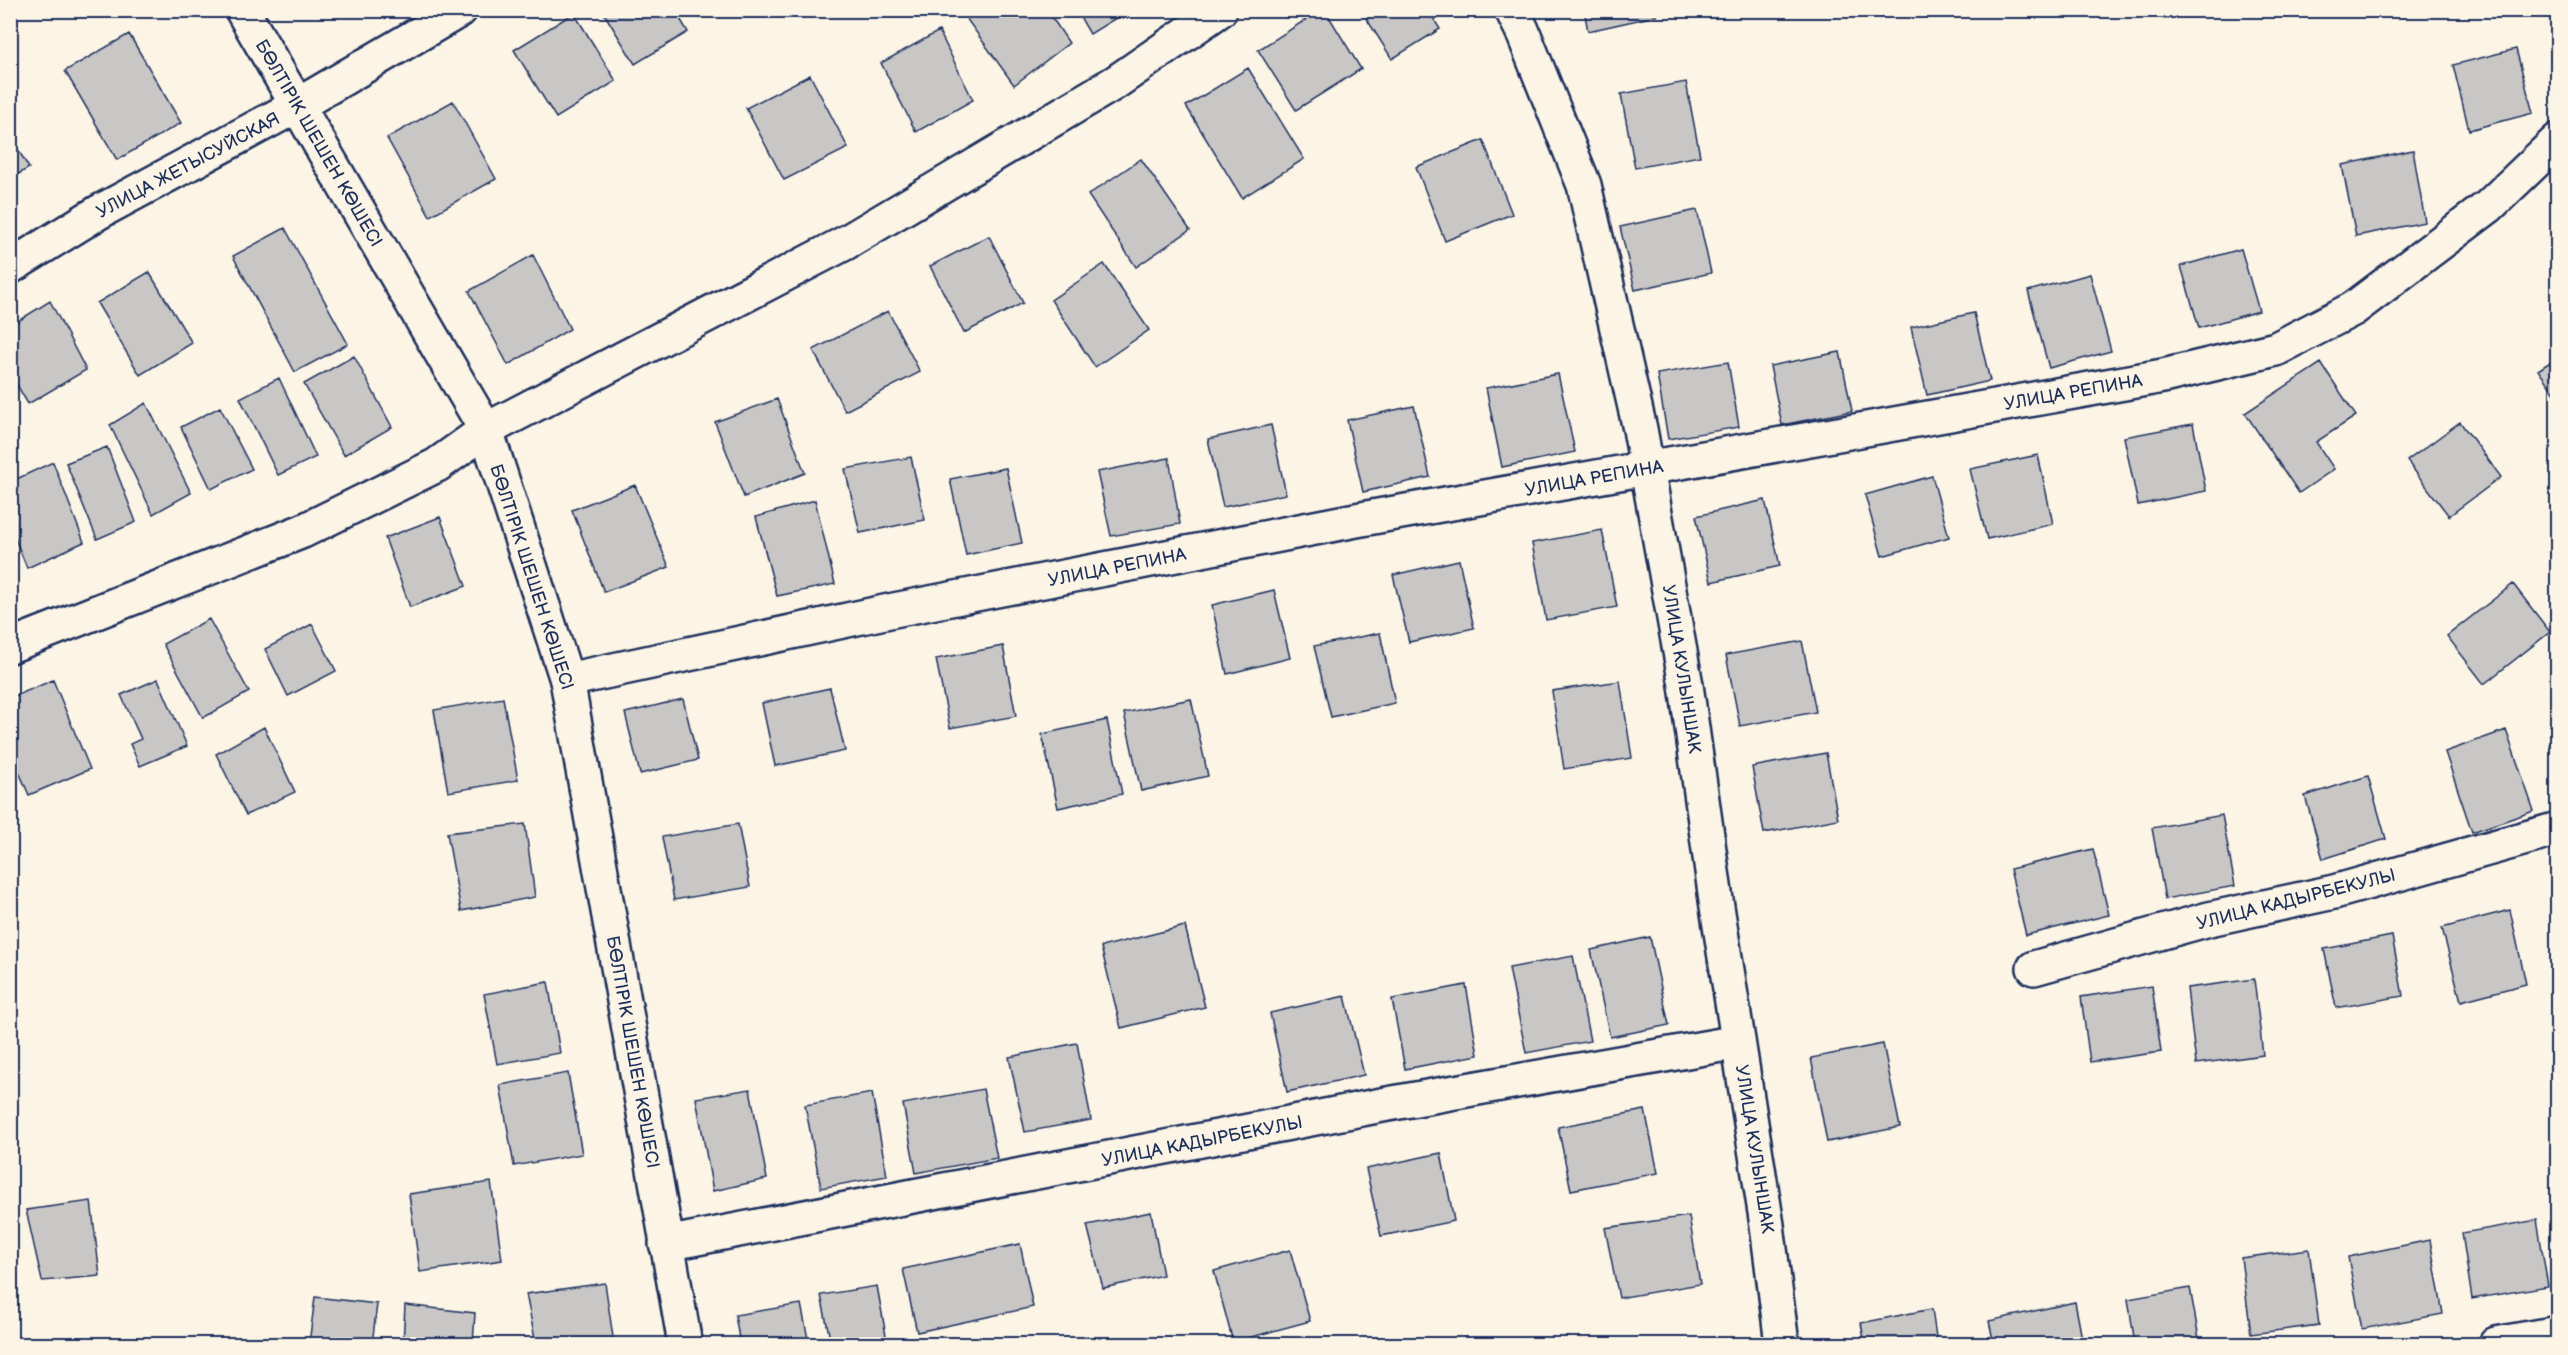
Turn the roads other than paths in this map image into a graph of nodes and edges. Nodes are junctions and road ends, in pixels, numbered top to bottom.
1 (242, 10) edge
2 (460, 10) edge
3 (1220, 10) edge
4 (1512, 10) edge
5 (298, 105) junction
6 (2558, 140) edge
7 (10, 267) edge
8 (486, 430) junction
9 (1647, 469) junction
10 (10, 646) edge
11 (567, 680) junction
12 (2558, 829) edge
13 (2034, 968) dead end
14 (1738, 1042) junction
15 (666, 1244) junction
16 (2558, 1333) edge
17 (685, 1344) edge
18 (1782, 1344) edge
19 (2496, 1344) edge

1 - 5 street, БӨЛТІРІК ШЕШЕН КӨШЕСІ
2 - 5 street, УЛИЦА ЖЕТЫСУЙСКАЯ
3 - 8 street
4 - 9 street, УЛИЦА КУЛЫНШАК
5 - 7 street, УЛИЦА ЖЕТЫСУЙСКАЯ
5 - 8 street, БӨЛТІРІК ШЕШЕН КӨШЕСІ
6 - 9 street, УЛИЦА РЕПИНА
8 - 10 street
8 - 11 street, БӨЛТІРІК ШЕШЕН КӨШЕСІ
9 - 11 street, УЛИЦА РЕПИНА
9 - 14 street, УЛИЦА КУЛЫНШАК
11 - 15 street, БӨЛТІРІК ШЕШЕН КӨШЕСІ
12 - 13 street, УЛИЦА КАДЫРБЕКУЛЫ
14 - 15 street, УЛИЦА КАДЫРБЕКУЛЫ
14 - 18 street, УЛИЦА КУЛЫНШАК
15 - 17 street, БӨЛТІРІК ШЕШЕН КӨШЕСІ
16 - 19 street

